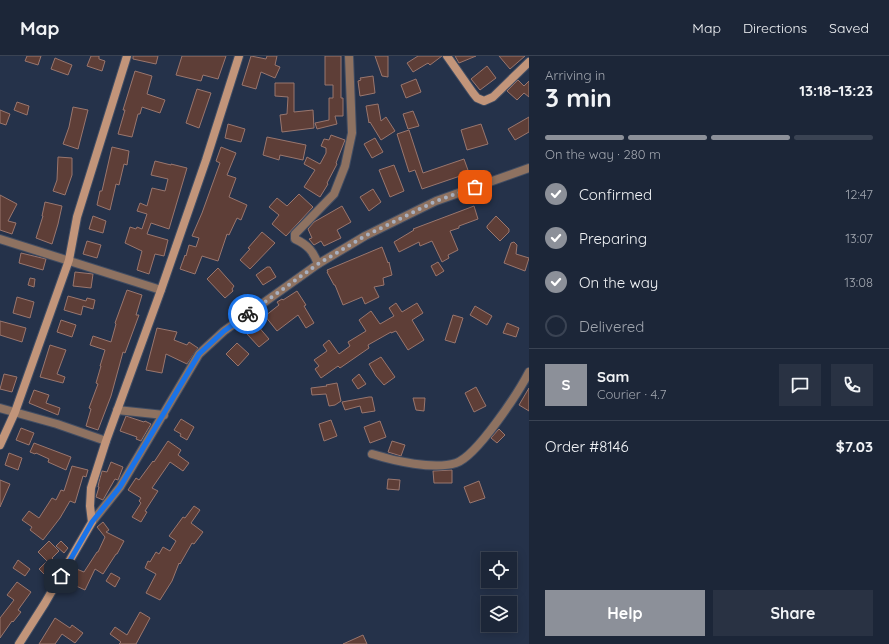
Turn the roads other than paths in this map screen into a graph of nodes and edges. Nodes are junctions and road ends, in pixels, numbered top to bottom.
1 (127, 56) edge
2 (239, 56) edge
3 (349, 56) edge
4 (447, 56) edge
5 (529, 62) edge
6 (529, 168) edge
7 (0, 239) edge
8 (69, 260) junction
9 (318, 264) junction
10 (161, 290) junction
11 (529, 372) edge
12 (0, 408) edge
13 (117, 410) junction
14 (15, 412) junction
15 (164, 415) junction
16 (106, 440) junction
17 (0, 445) edge
18 (372, 454) dead end
19 (92, 522) junction
20 (19, 644) edge

1 - 8 street
2 - 10 street
3 - 9 street
4 - 5 street
6 - 9 street
7 - 8 street
8 - 10 street
8 - 14 street
9 - 15 street
10 - 13 street
11 - 18 street
12 - 14 street
13 - 15 street
13 - 16 street
14 - 16 street
14 - 17 street
15 - 19 street
16 - 19 street
19 - 20 street

